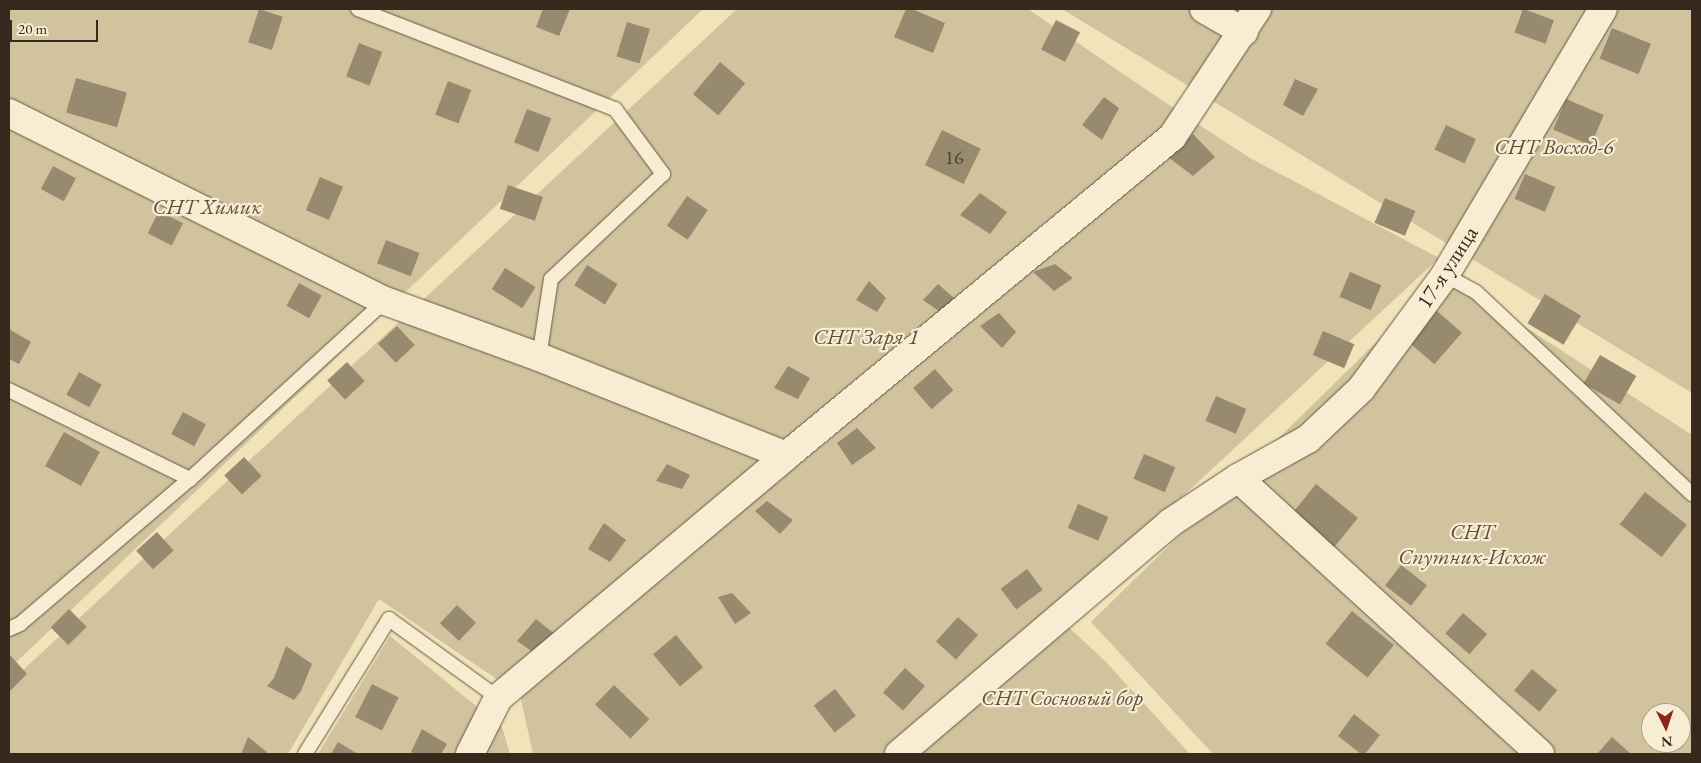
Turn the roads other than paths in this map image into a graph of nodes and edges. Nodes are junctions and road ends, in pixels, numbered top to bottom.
1 (358, 9) edge
2 (1204, 9) edge
3 (1257, 9) edge
4 (1603, 9) edge
5 (1244, 32) junction
6 (9, 113) edge
7 (1445, 275) junction
8 (385, 301) junction
9 (539, 358) junction
10 (9, 390) edge
11 (786, 456) junction
12 (1238, 478) junction
13 (190, 479) junction
14 (1692, 494) edge
15 (9, 629) edge
16 (498, 698) junction
17 (305, 754) edge
18 (470, 754) edge
19 (899, 754) edge
20 (1540, 754) edge

1 - 9 lane
2 - 5 street
3 - 5 street
4 - 7 street, 17-я улица
5 - 11 street
6 - 8 street
7 - 12 street, 17-я улица
7 - 14 lane
8 - 9 street
8 - 13 lane
9 - 11 street
10 - 13 lane
11 - 16 street
12 - 19 street, 17-я улица
12 - 20 street
13 - 15 lane
16 - 17 lane
16 - 18 street

